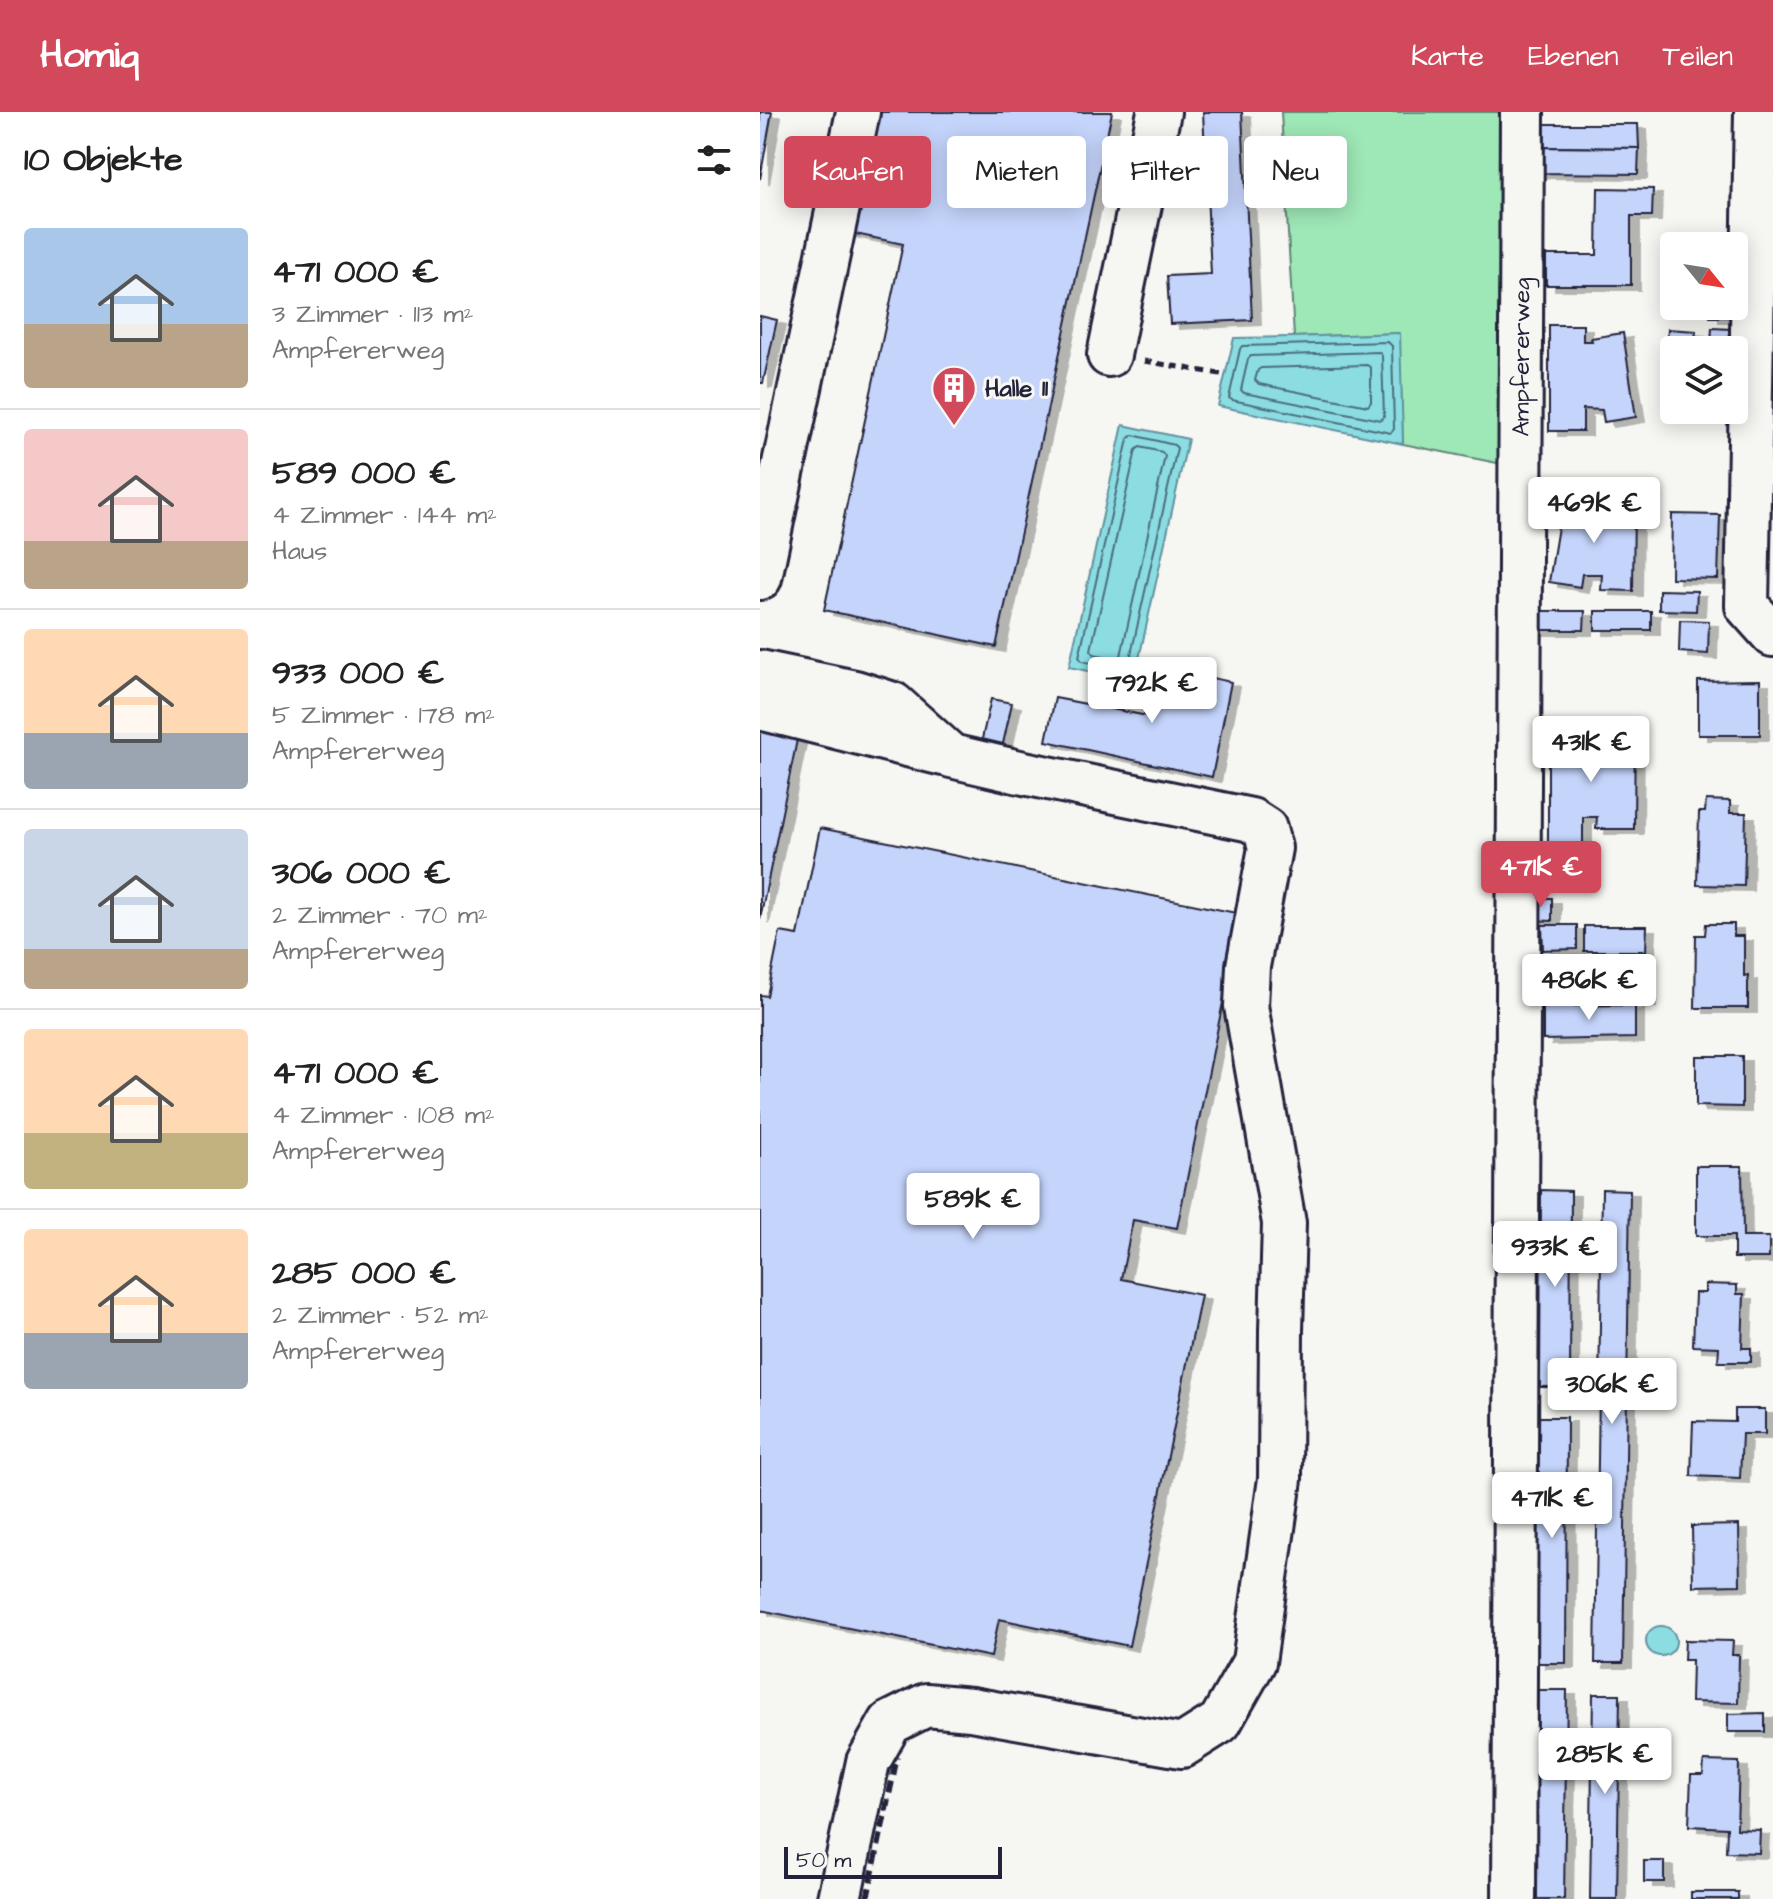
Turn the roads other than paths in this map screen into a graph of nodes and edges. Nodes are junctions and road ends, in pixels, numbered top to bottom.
1 (858, 112) edge
2 (1159, 112) edge
3 (1522, 112) edge
4 (1756, 112) edge
5 (1109, 355) road end
6 (760, 578) edge
7 (1773, 635) edge
8 (760, 672) edge
9 (760, 708) edge
10 (951, 756) junction
11 (839, 1899) edge
12 (1514, 1899) edge

1 - 6 street
2 - 5 street
3 - 12 street, Ampfererweg
4 - 7 street
8 - 10 street
9 - 10 street
10 - 11 street

